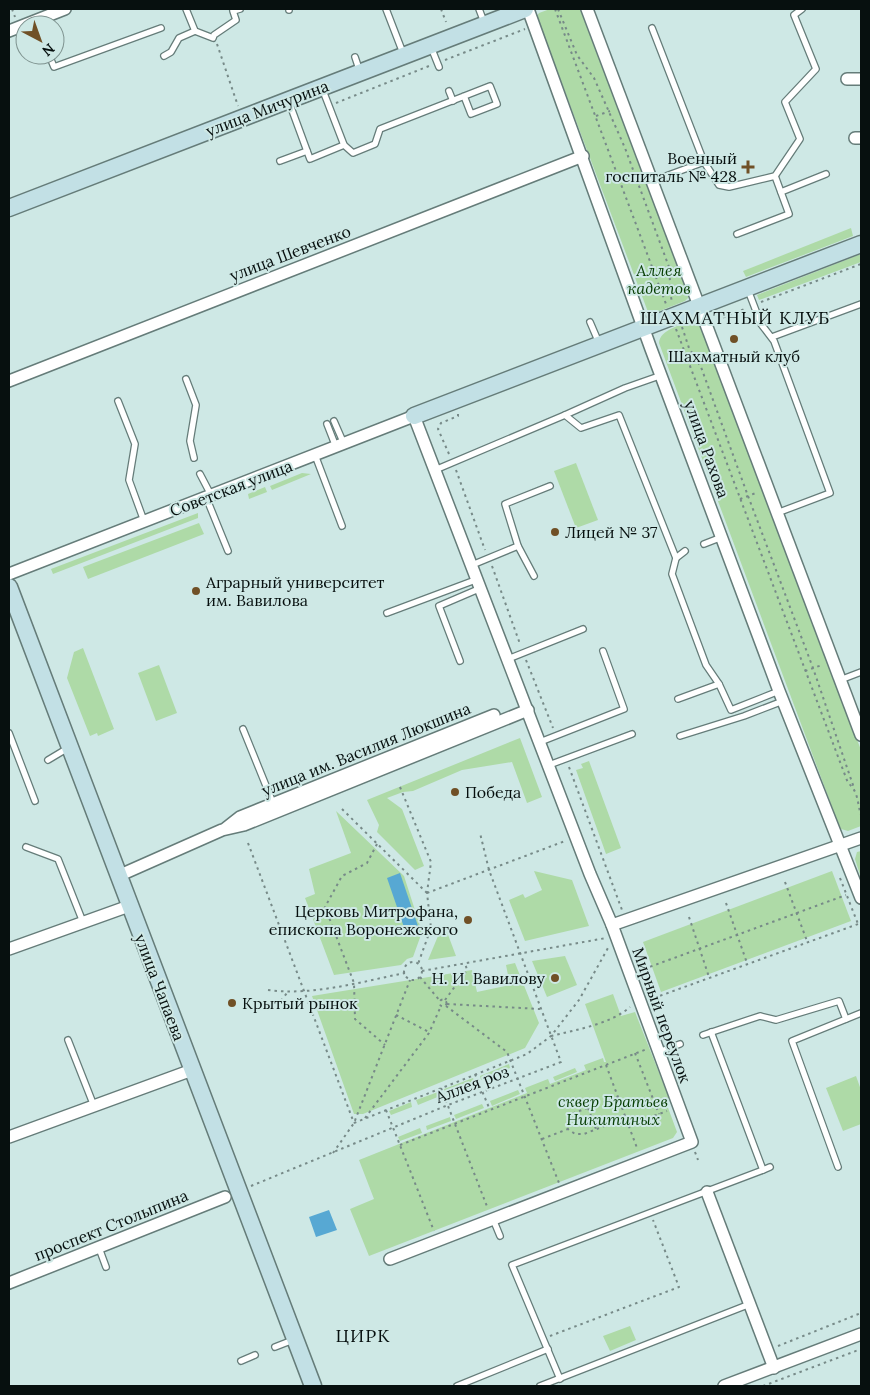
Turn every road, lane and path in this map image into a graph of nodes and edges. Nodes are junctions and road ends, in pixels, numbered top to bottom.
1 (65, 9) edge
2 (186, 9) edge
3 (240, 9) edge
4 (386, 9) edge
5 (441, 9) edge
6 (479, 9) edge
7 (527, 9) edge
8 (557, 9) edge
9 (587, 9) edge
10 (802, 9) edge
11 (53, 15) edge
12 (446, 22) dead end
13 (485, 24) junction
14 (161, 28) dead end
15 (652, 28) dead end
16 (194, 31) junction
17 (213, 38) junction
18 (430, 46) junction
19 (164, 56) dead end
20 (404, 56) junction
21 (65, 64) edge
22 (439, 67) dead end
23 (847, 79) dead end
24 (861, 79) edge
25 (322, 87) junction
26 (449, 91) dead end
27 (464, 96) junction
28 (234, 97) dead end
29 (288, 100) junction
30 (453, 101) junction
31 (617, 108) dead end
32 (609, 111) junction
33 (596, 116) junction
34 (344, 145) junction
35 (307, 151) junction
36 (583, 156) junction
37 (280, 161) dead end
38 (704, 162) junction
39 (826, 174) dead end
40 (666, 176) dead end
41 (774, 176) junction
42 (781, 192) junction
43 (9, 208) edge
44 (737, 234) dead end
45 (861, 244) edge
46 (861, 264) edge
47 (748, 288) junction
48 (760, 302) dead end
49 (861, 304) edge
50 (698, 307) junction
51 (748, 308) dead end
52 (675, 316) junction
53 (590, 322) dead end
54 (710, 323) dead end
55 (644, 328) junction
56 (772, 338) junction
57 (599, 345) junction
58 (662, 375) junction
59 (186, 379) dead end
60 (9, 381) edge
61 (118, 401) dead end
62 (565, 415) junction
63 (414, 416) junction
64 (334, 421) dead end
65 (327, 424) dead end
66 (340, 445) junction
67 (315, 455) junction
68 (194, 458) dead end
69 (435, 470) junction
70 (200, 474) dead end
71 (550, 486) dead end
72 (762, 491) dead end
73 (209, 496) junction
74 (748, 496) junction
75 (740, 499) junction
76 (777, 513) junction
77 (144, 522) junction
78 (342, 526) dead end
79 (722, 537) junction
80 (704, 544) dead end
81 (518, 546) junction
82 (228, 551) dead end
83 (685, 551) dead end
84 (676, 558) junction
85 (472, 565) junction
86 (9, 574) edge
87 (534, 576) dead end
88 (479, 584) junction
89 (9, 587) edge
90 (387, 613) dead end
91 (583, 628) dead end
92 (602, 651) dead end
93 (508, 658) junction
94 (460, 661) dead end
95 (827, 663) dead end
96 (814, 668) junction
97 (805, 671) junction
98 (861, 672) edge
99 (840, 680) junction
100 (719, 684) junction
101 (781, 696) junction
102 (678, 699) dead end
103 (526, 706) junction
104 (243, 729) dead end
105 (9, 733) edge
106 (632, 734) dead end
107 (861, 735) edge
108 (680, 736) dead end
109 (540, 742) junction
110 (70, 747) junction
111 (48, 760) dead end
112 (21, 765) junction
113 (549, 765) junction
114 (28, 767) dead end
115 (400, 787) dead end
116 (854, 788) junction
117 (35, 801) dead end
118 (273, 804) junction
119 (342, 809) dead end
120 (861, 815) edge
121 (222, 830) junction
122 (480, 832) dead end
123 (576, 837) junction
124 (861, 838) edge
125 (248, 843) dead end
126 (377, 844) junction
127 (840, 845) junction
128 (26, 847) dead end
129 (489, 870) junction
130 (118, 876) junction
131 (784, 882) dead end
132 (427, 893) junction
133 (846, 895) dead end
134 (861, 898) edge
135 (726, 903) dead end
136 (129, 906) junction
137 (796, 913) junction
138 (688, 917) dead end
139 (83, 922) junction
140 (861, 923) edge
141 (612, 926) junction
142 (737, 935) junction
143 (606, 938) dead end
144 (807, 942) junction
145 (608, 948) dead end
146 (699, 948) junction
147 (9, 949) edge
148 (520, 953) junction
149 (465, 963) junction
150 (747, 963) junction
151 (418, 964) junction
152 (644, 969) dead end
153 (422, 971) junction
154 (405, 973) junction
155 (420, 977) junction
156 (710, 977) junction
157 (410, 980) junction
158 (354, 983) junction
159 (268, 990) dead end
160 (304, 992) junction
161 (287, 993) junction
162 (654, 998) dead end
163 (445, 1000) junction
164 (440, 1001) junction
165 (446, 1005) junction
166 (277, 1006) dead end
167 (441, 1006) junction
168 (630, 1007) dead end
169 (540, 1009) junction
170 (861, 1013) edge
171 (396, 1015) junction
172 (846, 1019) junction
173 (711, 1032) junction
174 (429, 1033) junction
175 (703, 1035) dead end
176 (551, 1036) junction
177 (68, 1040) dead end
178 (680, 1044) dead end
179 (385, 1046) junction
180 (647, 1049) dead end
181 (659, 1052) junction
182 (636, 1054) junction
183 (511, 1061) junction
184 (606, 1065) junction
185 (192, 1070) junction
186 (475, 1074) junction
187 (518, 1078) junction
188 (441, 1088) junction
189 (482, 1092) junction
190 (525, 1096) junction
191 (618, 1097) junction
192 (94, 1106) junction
193 (448, 1106) junction
194 (588, 1107) junction
195 (386, 1110) junction
196 (490, 1110) junction
197 (667, 1111) dead end
198 (659, 1114) junction
199 (365, 1118) junction
200 (625, 1118) junction
201 (354, 1123) junction
202 (455, 1124) junction
203 (629, 1126) junction
204 (393, 1128) junction
205 (568, 1129) junction
206 (596, 1129) junction
207 (9, 1137) edge
208 (542, 1139) junction
209 (400, 1145) junction
210 (637, 1148) dead end
211 (333, 1152) junction
212 (770, 1167) dead end
213 (838, 1167) dead end
214 (763, 1170) junction
215 (251, 1186) dead end
216 (563, 1192) junction
217 (708, 1192) junction
218 (225, 1197) dead end
219 (651, 1213) junction
220 (493, 1220) junction
221 (500, 1236) dead end
222 (438, 1241) junction
223 (99, 1248) junction
224 (390, 1259) dead end
225 (106, 1268) dead end
226 (9, 1283) edge
227 (751, 1303) junction
228 (861, 1313) edge
229 (861, 1334) edge
230 (295, 1339) junction
231 (544, 1339) junction
232 (276, 1347) dead end
233 (548, 1349) junction
234 (861, 1349) edge
235 (768, 1350) junction
236 (255, 1355) dead end
237 (241, 1361) dead end
238 (774, 1368) junction
239 (560, 1379) junction
240 (313, 1386) edge
241 (457, 1386) edge
242 (540, 1386) edge
243 (724, 1386) edge
244 (763, 1386) edge

1 - 11 street
2 - 16 lane
3 - 17 lane
4 - 20 lane
5 - 12 path
6 - 13 lane
7 - 13 street, улица Мичурина
7 - 36 street, улица Рахова
8 - 32 path
8 - 33 path
9 - 50 street
10 - 41 lane
13 - 18 street, улица Мичурина
14 - 21 lane
15 - 38 lane
16 - 17 lane
16 - 19 lane
17 - 28 path
18 - 20 street, улица Мичурина
18 - 22 lane
20 - 25 street, улица Мичурина
23 - 24 street
25 - 29 street, улица Мичурина
25 - 34 lane
26 - 30 lane
27 - 27 lane
27 - 30 lane
29 - 35 lane
29 - 43 street, улица Мичурина
30 - 34 lane
31 - 32 path
32 - 33 path
32 - 52 path
33 - 52 path
34 - 35 lane
35 - 37 lane
36 - 55 street, улица Рахова
36 - 60 street, улица Шевченко
38 - 40 lane
38 - 41 lane
39 - 42 lane
41 - 42 lane
42 - 44 lane
45 - 47 street, Советская улица
46 - 48 path
47 - 50 street, Советская улица
47 - 56 lane
49 - 56 lane
50 - 52 street, Советская улица
50 - 76 street
51 - 54 path
52 - 55 street, Советская улица
52 - 74 path
52 - 75 path
53 - 57 lane
55 - 57 street, Советская улица
55 - 58 street, улица Рахова
56 - 76 lane
57 - 63 street, Советская улица
58 - 62 lane
58 - 79 street, улица Рахова
59 - 68 lane
61 - 77 lane
62 - 69 lane
62 - 84 lane
63 - 66 street, Советская улица
63 - 69 street, Мирный переулок
64 - 66 lane
65 - 66 lane
66 - 67 street, Советская улица
67 - 73 street, Советская улица
67 - 78 lane
69 - 85 street, Мирный переулок
70 - 73 lane
71 - 81 lane
72 - 74 path
73 - 77 street, Советская улица
73 - 82 lane
74 - 75 path
74 - 96 path
75 - 97 path
76 - 99 street
77 - 86 street, Советская улица
79 - 80 lane
79 - 101 street, улица Рахова
81 - 85 lane
81 - 87 lane
83 - 84 lane
84 - 100 lane
85 - 88 street, Мирный переулок
88 - 90 lane
88 - 93 street, Мирный переулок
88 - 94 lane
89 - 110 street, улица Чапаева
91 - 93 lane
92 - 109 lane
93 - 103 street, Мирный переулок
95 - 96 path
96 - 97 path
96 - 116 path
97 - 116 path
98 - 99 lane
99 - 107 street
100 - 101 lane
100 - 102 lane
101 - 108 lane
101 - 127 street, улица Рахова
103 - 109 street, Мирный переулок
103 - 118 street, улица им. Василия Люкшина
103 - 121 street, улица им. Василия Люкшина
104 - 118 lane
105 - 112 lane
106 - 113 lane
109 - 113 street, Мирный переулок
110 - 111 lane
110 - 130 street, улица Чапаева
112 - 114 lane
112 - 117 lane
113 - 123 street, Мирный переулок
115 - 132 path
116 - 120 path
118 - 121 street, улица им. Василия Люкшина
119 - 126 path
121 - 130 street, улица им. Василия Люкшина
122 - 129 path
123 - 129 path
123 - 141 street, Мирный переулок
124 - 127 street
125 - 160 path
126 - 132 path
126 - 158 path
127 - 134 street, улица Рахова
127 - 141 street
128 - 139 lane
129 - 132 path
129 - 148 path
130 - 136 street, улица Чапаева
131 - 137 path
132 - 151 path
133 - 137 path
135 - 142 path
136 - 139 street
136 - 185 street, улица Чапаева
137 - 142 path
137 - 144 path
138 - 146 path
139 - 147 street
140 - 144 path
141 - 181 street, Мирный переулок
142 - 146 path
142 - 150 path
143 - 148 path
144 - 150 path
145 - 176 path
146 - 152 path
146 - 156 path
148 - 149 path
148 - 169 path
149 - 153 path
149 - 163 path
150 - 156 path
151 - 153 path
151 - 154 path
153 - 155 path
154 - 157 path
154 - 158 path
155 - 157 path
155 - 164 path
156 - 162 path
157 - 171 path
158 - 160 path
158 - 179 path
159 - 161 path
160 - 161 path
160 - 201 path
161 - 166 path
163 - 164 path
163 - 165 path
164 - 167 path
165 - 167 path
165 - 169 path
165 - 183 path
167 - 174 path
168 - 176 path
169 - 176 path
170 - 172 lane
171 - 174 path
171 - 179 path
172 - 173 lane
172 - 213 lane
173 - 175 lane
173 - 214 lane
174 - 199 path
176 - 183 path
176 - 187 path, Аллея роз
177 - 192 lane
178 - 181 lane
179 - 201 path
180 - 182 path
181 - 216 street, Мирный переулок
182 - 184 path
182 - 198 path
183 - 186 path
183 - 187 path
184 - 190 path
184 - 191 path
185 - 192 street
185 - 230 street, улица Чапаева
186 - 188 path
186 - 189 path
187 - 189 path, Аллея роз
187 - 190 path
188 - 193 path
188 - 195 path
189 - 193 path, Аллея роз
189 - 196 path
190 - 196 path
190 - 208 path
191 - 194 path
191 - 200 path
192 - 207 street
193 - 202 path
193 - 204 path, Аллея роз
194 - 205 path
194 - 206 path
195 - 199 path
195 - 204 path
196 - 202 path
197 - 198 path
198 - 203 path
199 - 201 path
200 - 203 path
200 - 206 path
201 - 211 path
202 - 209 path
202 - 220 path
203 - 210 path
204 - 209 path
204 - 211 path, Аллея роз
205 - 206 path
205 - 208 path
208 - 216 path
209 - 222 path
211 - 215 path, Аллея роз
212 - 214 lane
214 - 217 lane
216 - 220 street
217 - 219 lane
217 - 227 street
218 - 223 street, проспект Столыпина
219 - 231 path
219 - 231 lane
220 - 221 lane
220 - 222 street
222 - 224 street
223 - 225 lane
223 - 226 street, проспект Столыпина
227 - 235 street
227 - 239 lane
228 - 235 path
229 - 238 street
230 - 232 lane
230 - 240 street, улица Чапаева
231 - 233 lane
233 - 239 lane
233 - 241 lane
234 - 244 path
235 - 238 street
236 - 237 lane
238 - 243 street
239 - 242 lane

